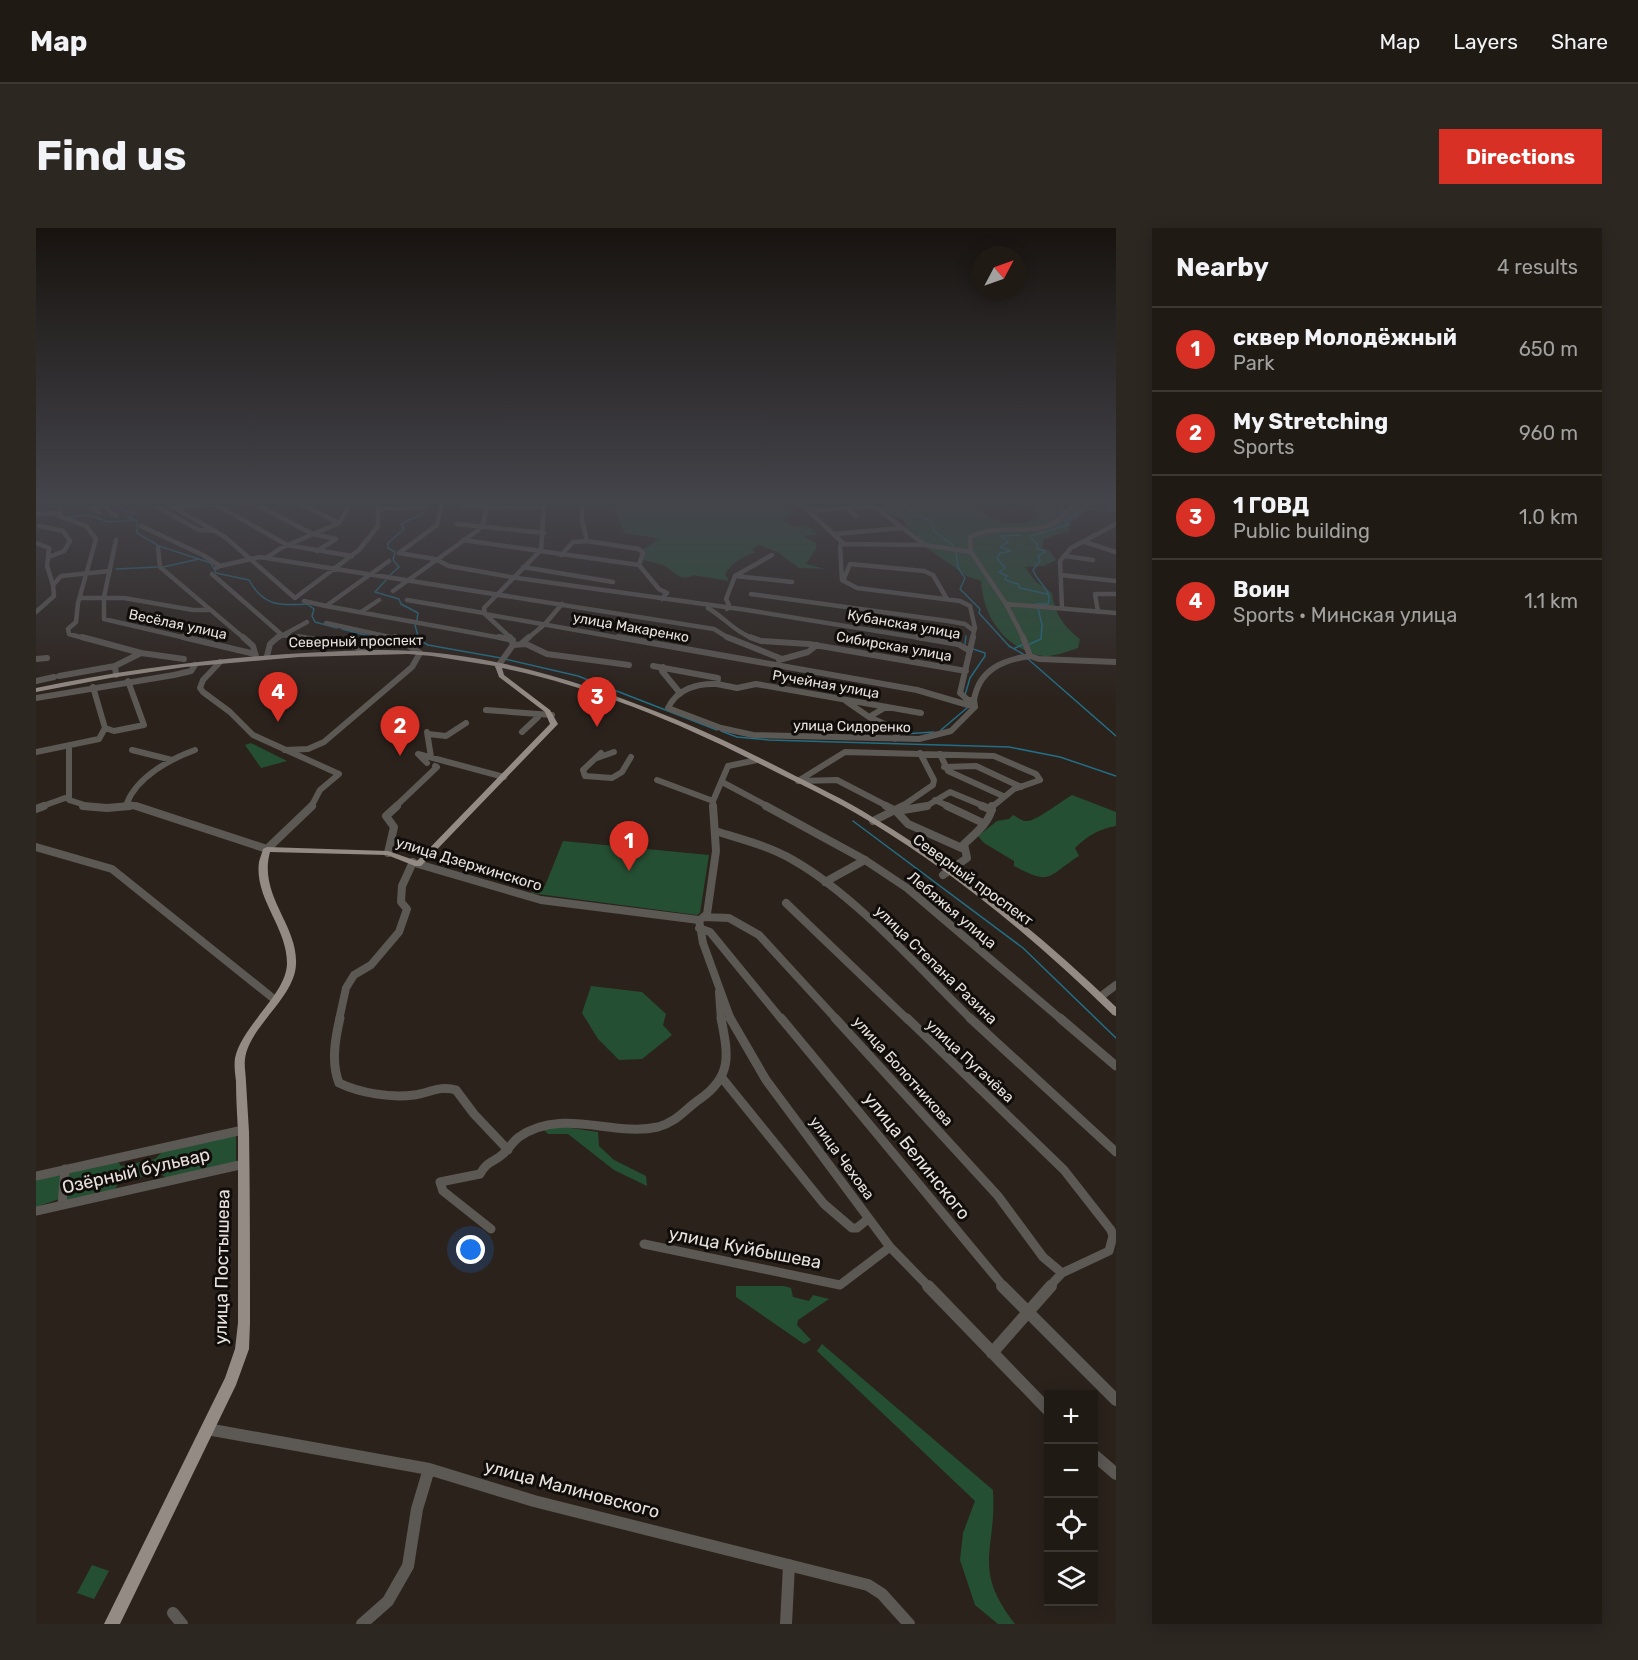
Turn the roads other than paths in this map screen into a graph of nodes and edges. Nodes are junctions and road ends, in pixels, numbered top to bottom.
1 (48, 569) edge
2 (162, 569) edge
3 (216, 569) edge
4 (261, 569) edge
5 (336, 569) joint
6 (376, 569) edge
7 (421, 569) edge
8 (467, 569) edge
9 (521, 569) edge
10 (536, 569) edge
11 (642, 569) edge
12 (747, 569) edge
13 (842, 569) edge
14 (848, 569) edge
15 (904, 569) edge
16 (983, 569) edge
17 (1061, 569) edge
18 (110, 571) joint
19 (87, 572) junction
20 (369, 574) junction
21 (1061, 575) junction
22 (735, 576) junction
23 (512, 577) junction
24 (406, 580) junction
25 (843, 581) junction
26 (1116, 581) edge
27 (613, 582) dead end
28 (792, 582) dead end
29 (53, 585) junction
30 (393, 591) dead end
31 (751, 594) dead end
32 (1116, 594) edge
33 (494, 595) junction
34 (104, 597) junction
35 (81, 598) junction
36 (662, 599) junction
37 (947, 599) junction
38 (379, 600) dead end
39 (406, 600) dead end
40 (304, 601) dead end
41 (562, 604) junction
42 (698, 604) junction
43 (1006, 604) junction
44 (323, 606) junction
45 (1062, 608) junction
46 (727, 609) junction
47 (208, 610) junction
48 (36, 612) edge
49 (361, 612) junction
50 (1098, 612) junction
51 (485, 613) junction
52 (1116, 613) edge
53 (307, 622) dead end
54 (326, 623) dead end
55 (545, 624) junction
56 (974, 631) junction
57 (282, 635) junction
58 (513, 642) junction
59 (522, 643) junction
60 (817, 645) junction
61 (970, 651) junction
62 (364, 652) junction
63 (141, 653) junction
64 (420, 653) junction
65 (256, 656) junction
66 (267, 656) junction
67 (1030, 656) junction
68 (47, 658) dead end
69 (36, 659) edge
70 (184, 659) dead end
71 (782, 659) junction
72 (220, 662) junction
73 (1116, 662) edge
74 (499, 664) junction
75 (772, 664) junction
76 (195, 665) junction
77 (629, 665) dead end
78 (115, 666) junction
79 (653, 666) dead end
80 (663, 668) junction
81 (966, 671) junction
82 (526, 673) junction
83 (116, 675) junction
84 (36, 681) edge
85 (128, 681) junction
86 (508, 682) junction
87 (717, 684) junction
88 (93, 687) junction
89 (36, 690) edge
90 (680, 693) junction
91 (36, 698) edge
92 (845, 700) junction
93 (974, 704) junction
94 (886, 707) junction
95 (486, 710) dead end
96 (921, 713) dead end
97 (552, 715) junction
98 (538, 717) junction
99 (869, 717) junction
100 (466, 723) dead end
101 (105, 728) junction
102 (522, 732) dead end
103 (722, 732) junction
104 (895, 739) junction
105 (69, 745) junction
106 (132, 750) dead end
107 (195, 750) dead end
108 (281, 750) junction
109 (36, 752) edge
110 (614, 752) dead end
111 (920, 753) junction
112 (940, 754) junction
113 (631, 757) dead end
114 (757, 759) junction
115 (172, 760) junction
116 (435, 766) dead end
117 (944, 767) junction
118 (504, 777) junction
119 (657, 780) dead end
120 (798, 781) junction
121 (722, 782) junction
122 (745, 784) dead end
123 (1021, 787) junction
124 (737, 789) junction
125 (1003, 796) junction
126 (68, 797) junction
127 (935, 800) junction
128 (713, 801) junction
129 (54, 804) junction
130 (79, 805) junction
131 (129, 805) junction
132 (36, 809) edge
133 (992, 810) junction
134 (896, 811) junction
135 (873, 821) junction
136 (983, 823) junction
137 (715, 831) junction
138 (36, 847) edge
139 (267, 849) junction
140 (964, 849) junction
141 (388, 853) junction
142 (865, 860) junction
143 (416, 863) junction
144 (945, 873) junction
145 (825, 882) junction
146 (786, 903) dead end
147 (1009, 920) junction
148 (701, 922) junction
149 (1116, 985) edge
150 (720, 992) junction
151 (1100, 996) junction
152 (274, 999) junction
153 (1116, 1013) edge
154 (1116, 1021) edge
155 (1116, 1066) edge
156 (722, 1078) junction
157 (243, 1130) junction
158 (508, 1150) junction
159 (1116, 1152) edge
160 (244, 1164) junction
161 (65, 1169) junction
162 (36, 1176) edge
163 (62, 1205) junction
164 (36, 1211) edge
165 (868, 1219) junction
166 (491, 1229) dead end
167 (644, 1244) dead end
168 (890, 1247) junction
169 (1062, 1273) junction
170 (1027, 1312) junction
171 (992, 1353) junction
172 (1116, 1400) edge
173 (1044, 1406) edge
174 (207, 1429) junction
175 (1098, 1458) edge
176 (429, 1469) junction
177 (1116, 1473) edge
178 (789, 1565) junction
179 (173, 1613) dead end
180 (112, 1624) edge
181 (182, 1624) edge
182 (362, 1624) edge
183 (786, 1624) edge
184 (909, 1624) edge

1 - 29 street
2 - 47 street
3 - 57 street
4 - 5 street
5 - 20 street
6 - 20 street
7 - 24 street
8 - 23 street, Кубанская улица
9 - 23 street
10 - 27 street
11 - 36 street
12 - 22 street
13 - 25 street
14 - 25 street
15 - 37 street
16 - 43 street
17 - 21 street
18 - 19 street
18 - 34 street, Весёлая улица
19 - 29 street
19 - 35 street
20 - 24 street
20 - 44 street
21 - 26 street
21 - 45 street
22 - 28 street
22 - 46 street
23 - 33 street
23 - 36 street, Кубанская улица
24 - 30 street
24 - 33 street
25 - 37 street
29 - 48 street
31 - 56 street
32 - 50 street
33 - 41 street
33 - 51 street
34 - 35 street
34 - 47 street
34 - 65 street, Весёлая улица
35 - 63 street
36 - 42 street, Кубанская улица
37 - 56 street
38 - 49 street
39 - 51 street, улица Макаренко
40 - 44 street
41 - 55 street
41 - 71 street
42 - 46 street, Кубанская улица
42 - 60 street, Сибирская улица
43 - 45 street
43 - 67 street
44 - 49 street
45 - 50 street
46 - 61 street, Кубанская улица
47 - 65 street
49 - 58 street
50 - 52 street
51 - 55 street, улица Макаренко
51 - 58 street
53 - 57 street
54 - 64 street
55 - 59 street
55 - 75 street, улица Макаренко
56 - 61 street
57 - 62 street
57 - 66 street
58 - 59 street
58 - 74 street
59 - 77 street
60 - 71 street
60 - 81 street, Сибирская улица
61 - 81 street
62 - 64 main road, Северный проспект
62 - 66 main road, Северный проспект
63 - 70 street
63 - 78 street
64 - 74 main road, Северный проспект
64 - 108 street
65 - 66 main road, Северный проспект
65 - 72 main road, Северный проспект
67 - 73 street
67 - 93 street
68 - 69 street
71 - 75 street
72 - 76 main road, Северный проспект
72 - 108 street
74 - 82 main road, Северный проспект
74 - 86 main road
75 - 93 street, улица Макаренко
76 - 83 main road, Северный проспект
76 - 85 street
78 - 83 street
78 - 84 street
79 - 80 street
80 - 87 street, Ручейная улица
80 - 90 street
81 - 93 street
82 - 86 main road
82 - 103 main road, Северный проспект
83 - 89 main road, Северный проспект
85 - 88 street
85 - 101 street
86 - 97 main road
87 - 90 street
87 - 92 street, Ручейная улица
88 - 91 street
88 - 101 street
90 - 103 street, улица Сидоренко
92 - 94 street, Ручейная улица
92 - 99 street
93 - 104 street, улица Сидоренко
94 - 96 street, Ручейная улица
94 - 99 street
95 - 98 street
97 - 98 street
97 - 118 main road
98 - 102 street
99 - 104 street
100 - 118 street
101 - 105 street
103 - 104 street, улица Сидоренко
103 - 114 main road, Северный проспект
105 - 109 street
105 - 126 street
106 - 115 street
107 - 115 street
108 - 139 street
110 - 113 street
111 - 112 street, улица Сидоренко
111 - 120 street, улица Сидоренко
111 - 134 street
112 - 117 street
112 - 123 street, улица Сидоренко
114 - 120 main road, Северный проспект
114 - 121 street
115 - 131 street
116 - 141 street
117 - 123 street
117 - 125 street
118 - 143 main road
119 - 128 street
120 - 134 street
120 - 135 main road, Северный проспект
120 - 144 main road, Северный проспект
121 - 124 street, Лебяжья улица
121 - 128 street
122 - 124 street
123 - 125 street, улица Сидоренко
124 - 142 street, Лебяжья улица
125 - 133 street, улица Сидоренко
126 - 129 street
126 - 130 street
127 - 133 street
127 - 134 street
127 - 136 street
128 - 137 street
129 - 130 street, улица Дзержинского
129 - 132 street
130 - 131 street, улица Дзержинского
131 - 139 street, улица Дзержинского
133 - 136 street, улица Сидоренко
134 - 135 street
134 - 140 street
135 - 144 main road, Северный проспект
136 - 140 street, улица Сидоренко
137 - 145 street, улица Степана Разина
137 - 148 street
138 - 152 street
139 - 141 main road, улица Дзержинского
139 - 152 main road, улица Постышева
140 - 144 street, улица Сидоренко
141 - 143 main road, улица Дзержинского
142 - 145 street
142 - 155 street, Лебяжья улица
143 - 148 street, улица Дзержинского
143 - 158 street
144 - 147 main road, Северный проспект
145 - 159 street, улица Степана Разина
146 - 169 street, улица Пугачёва
147 - 151 main road, Северный проспект
147 - 154 main road, Северный проспект
148 - 150 street, улица Чехова
148 - 169 street, улица Болотникова
148 - 170 street, улица Белинского
149 - 151 street
150 - 156 street
150 - 165 street, улица Чехова
151 - 153 main road, Северный проспект
152 - 157 main road, улица Постышева
156 - 158 street
156 - 165 street, улица Чехова
157 - 160 main road, улица Постышева
157 - 161 street, Озёрный бульвар
158 - 166 street
160 - 163 street, Озёрный бульвар
160 - 174 main road, улица Постышева
161 - 162 street, Озёрный бульвар
161 - 163 street
163 - 164 street, Озёрный бульвар
165 - 168 street
167 - 168 street, улица Куйбышева
168 - 171 street
169 - 170 street
170 - 171 street
170 - 172 street, улица Белинского
171 - 173 street
174 - 176 street, улица Малиновского
174 - 180 main road, улица Постышева
175 - 177 street
176 - 178 street, улица Малиновского
176 - 182 street
178 - 183 street
178 - 184 street, улица Малиновского
179 - 181 street

